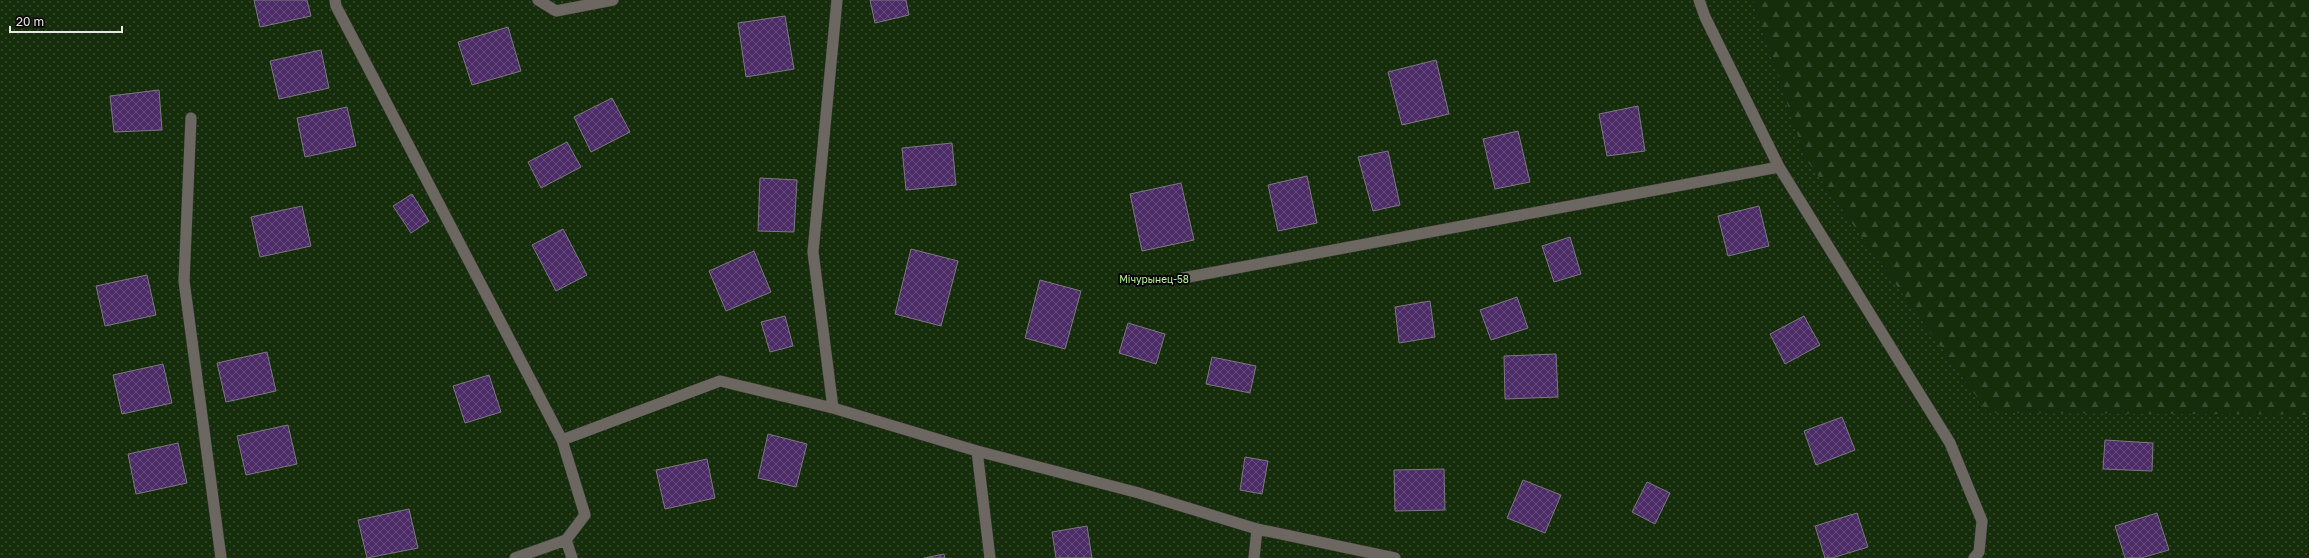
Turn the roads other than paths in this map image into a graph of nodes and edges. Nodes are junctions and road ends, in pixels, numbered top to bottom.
1 (335, 0) edge
2 (538, 0) edge
3 (613, 0) edge
4 (837, 0) edge
5 (1699, 0) edge
6 (191, 118) dead end
7 (1779, 167) junction
8 (1183, 278) dead end
9 (834, 408) junction
10 (562, 440) junction
11 (977, 451) junction
12 (1256, 529) junction
13 (566, 540) junction
14 (221, 558) edge
15 (515, 558) edge
16 (572, 558) edge
17 (990, 558) edge
18 (1254, 558) edge
19 (1395, 558) edge
20 (1974, 558) edge

1 - 10 lane
2 - 3 lane
4 - 9 lane
5 - 7 lane
6 - 14 lane
7 - 8 lane
7 - 20 lane
9 - 10 lane
9 - 11 lane
10 - 13 lane
11 - 12 lane
11 - 17 lane
12 - 18 lane
12 - 19 lane
13 - 15 lane
13 - 16 lane

